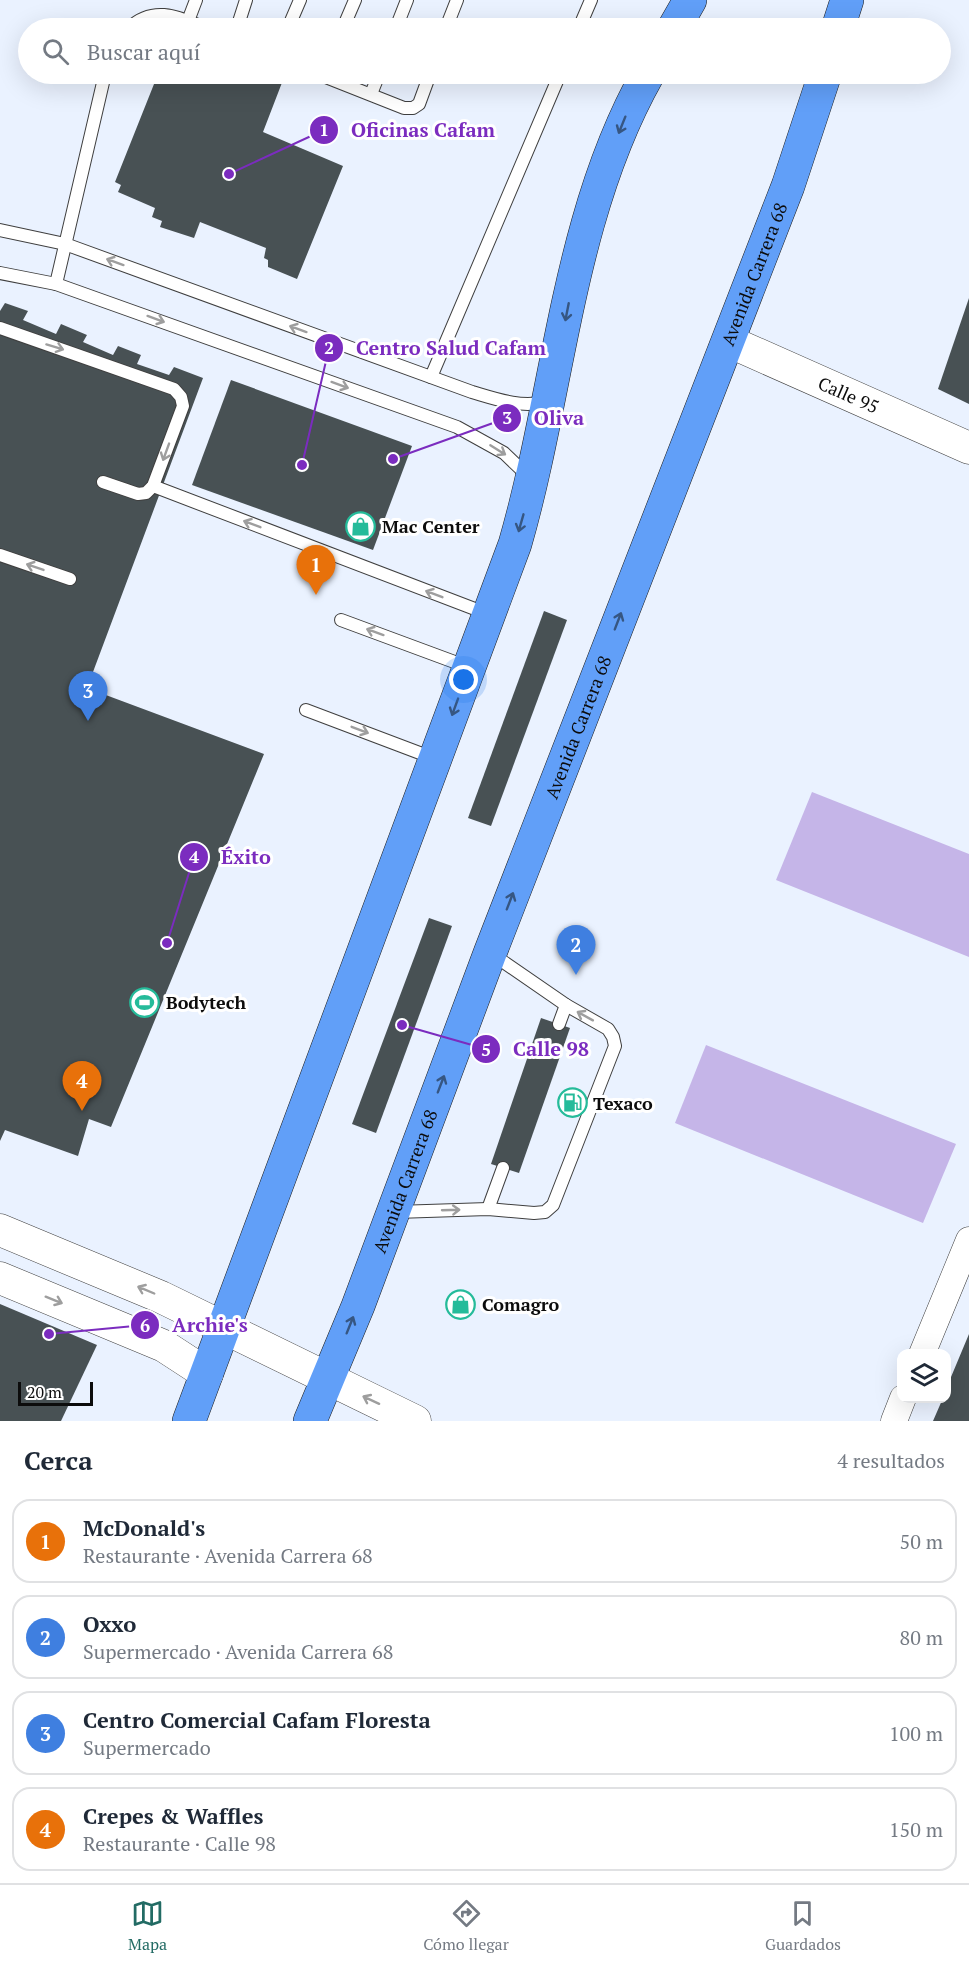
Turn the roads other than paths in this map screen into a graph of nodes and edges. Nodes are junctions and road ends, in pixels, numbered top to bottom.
1 (196, 0) edge
2 (246, 0) edge
3 (300, 0) edge
4 (355, 0) edge
5 (407, 0) edge
6 (457, 0) edge
7 (591, 0) edge
8 (690, 0) edge
9 (847, 0) edge
10 (144, 18) edge
11 (175, 18) edge
12 (189, 18) edge
13 (240, 18) edge
14 (292, 18) edge
15 (348, 18) edge
16 (400, 18) edge
17 (451, 18) edge
18 (583, 18) edge
19 (680, 18) edge
20 (841, 18) edge
21 (103, 84) edge
22 (347, 84) edge
23 (375, 84) edge
24 (426, 84) edge
25 (556, 84) edge
26 (642, 84) edge
27 (822, 84) edge
28 (371, 94) junction
29 (0, 230) edge
30 (65, 244) junction
31 (0, 273) edge
32 (56, 284) junction
33 (0, 328) edge
34 (728, 341) junction
35 (431, 377) junction
36 (549, 401) junction
37 (969, 448) edge
38 (103, 482) dead end
39 (532, 482) junction
40 (153, 486) junction
41 (0, 555) edge
42 (70, 579) dead end
43 (489, 615) junction
44 (341, 620) dead end
45 (470, 667) junction
46 (306, 710) dead end
47 (435, 759) junction
48 (490, 953) junction
49 (566, 1005) junction
50 (559, 1024) dead end
51 (503, 1168) dead end
52 (488, 1209) junction
53 (392, 1212) junction
54 (1, 1228) edge
55 (969, 1240) edge
56 (0, 1278) edge
57 (224, 1328) junction
58 (924, 1349) edge
59 (207, 1374) junction
60 (328, 1379) junction
61 (901, 1403) edge
62 (189, 1421) edge
63 (310, 1421) edge
64 (415, 1421) edge
65 (894, 1421) edge

1 - 12 lane
2 - 13 lane
3 - 14 lane
4 - 15 lane
5 - 16 lane
6 - 17 lane
7 - 18 lane
8 - 19 main road
9 - 20 main road
10 - 11 lane
21 - 30 lane
22 - 28 lane
23 - 28 lane
24 - 28 lane
25 - 35 lane
26 -> 36 main road
27 - 34 main road, Avenida Carrera 68
29 - 30 lane
30 - 32 lane
35 -> 30 lane
31 - 32 lane
32 -> 39 lane
33 -> 40 lane
34 - 37 street, Calle 95
48 -> 34 main road, Avenida Carrera 68
35 - 36 lane
36 - 39 main road
38 - 40 lane
39 -> 43 main road
43 -> 40 lane
42 -> 41 lane
43 - 45 main road
45 -> 44 lane
45 -> 47 main road
46 -> 47 lane
47 - 57 main road
48 - 49 lane
53 -> 48 main road, Avenida Carrera 68
49 - 50 lane
52 -> 49 lane
51 - 52 lane
53 -> 52 lane
60 -> 53 main road, Avenida Carrera 68
57 -> 54 street
55 - 58 street
56 -> 59 street
57 - 59 main road
57 - 60 street
59 - 62 main road
60 - 63 main road, Avenida Carrera 68
64 -> 60 street
61 - 65 street

